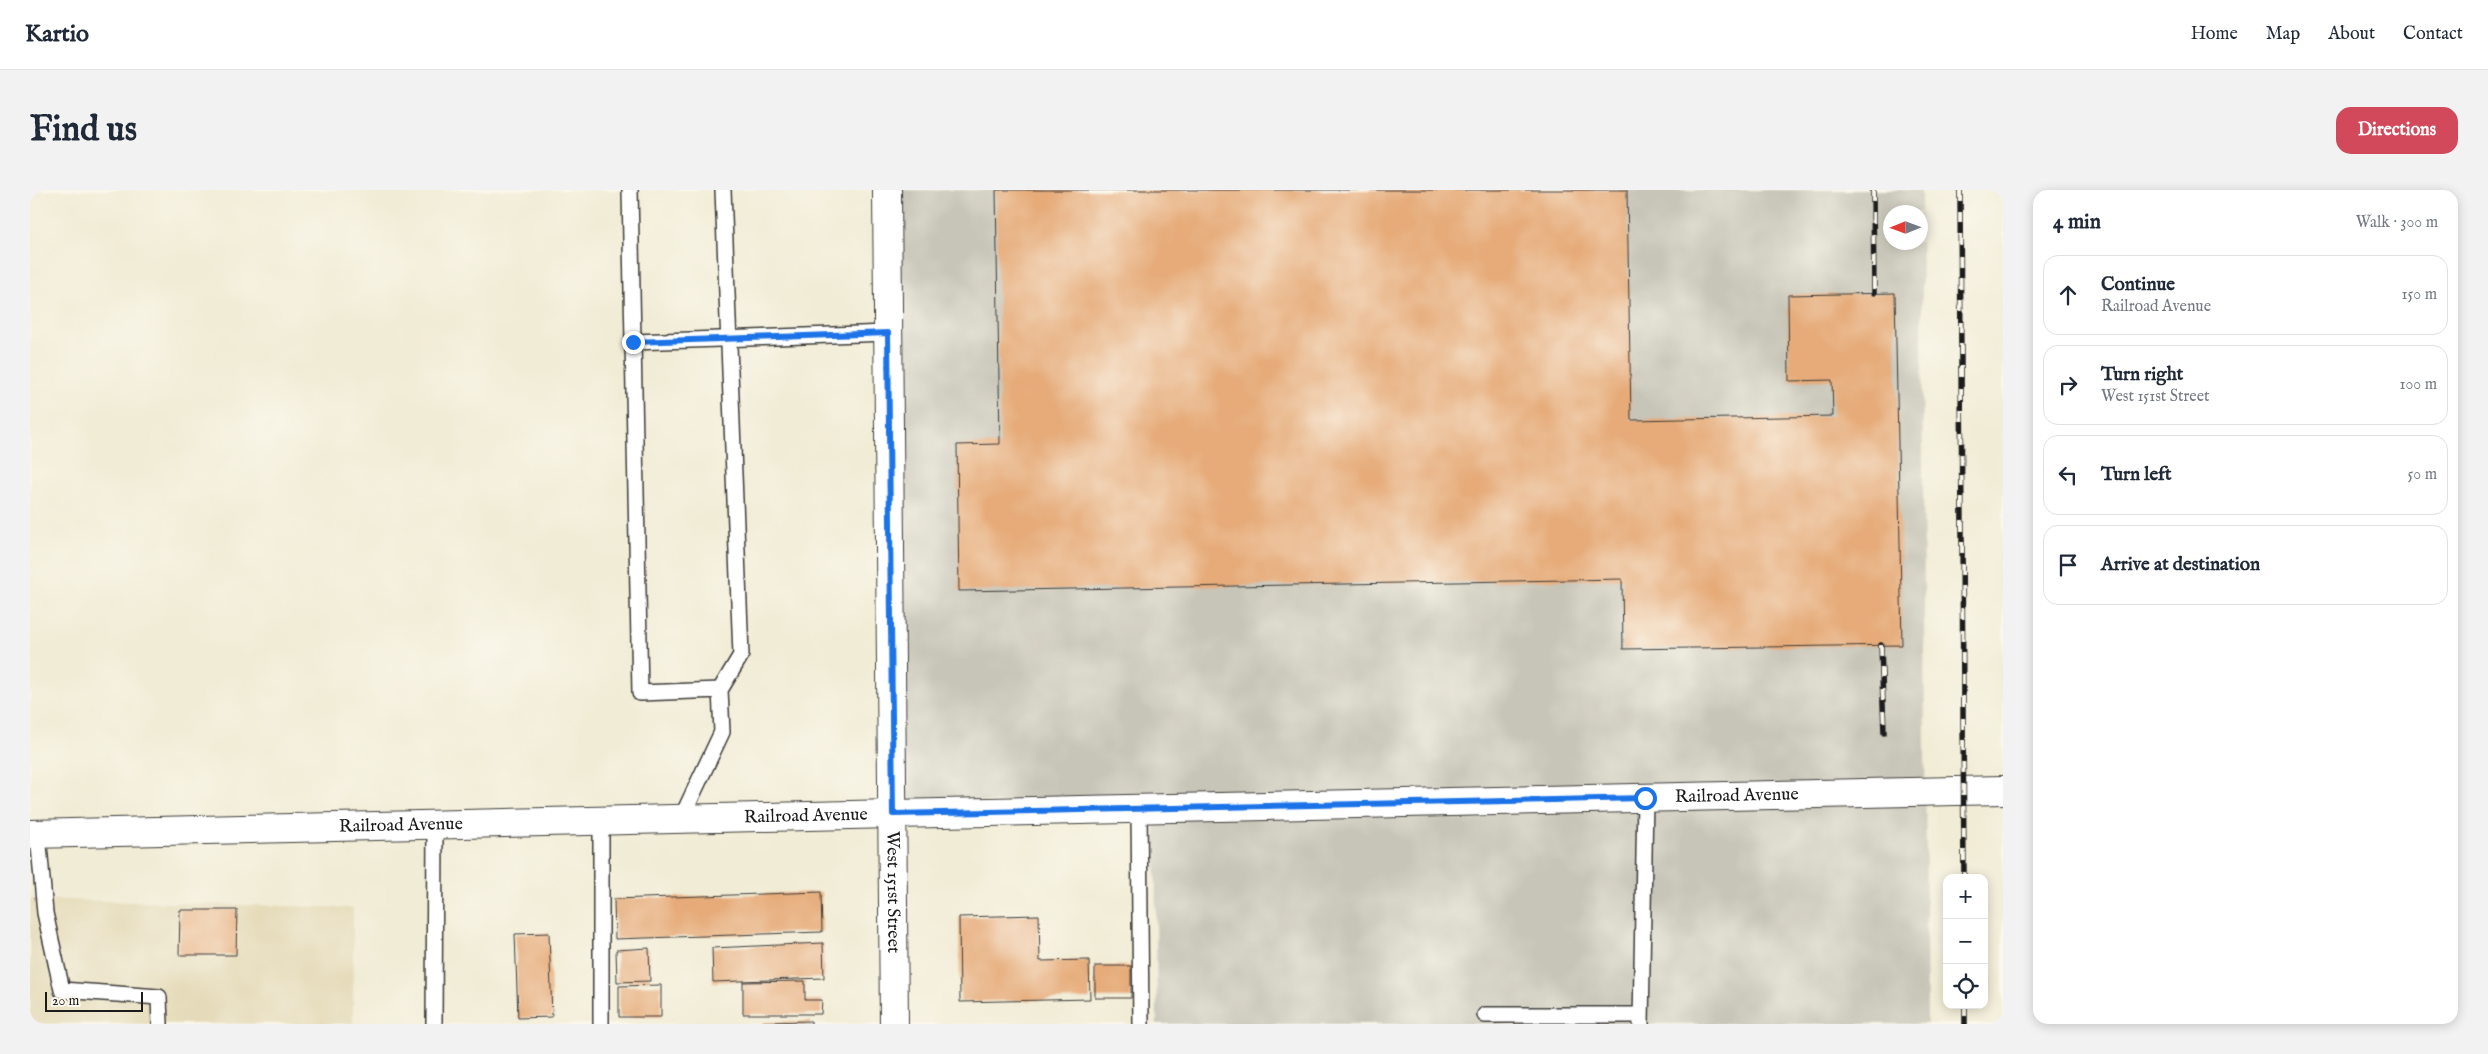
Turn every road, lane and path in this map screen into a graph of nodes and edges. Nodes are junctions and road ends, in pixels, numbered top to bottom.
1 (630, 190) edge
2 (723, 190) edge
3 (886, 190) edge
4 (888, 333) junction
5 (728, 338) junction
6 (633, 342) junction
7 (720, 690) junction
8 (2003, 790) edge
9 (1645, 798) junction
10 (1139, 809) junction
11 (893, 814) junction
12 (681, 819) junction
13 (601, 821) junction
14 (435, 825) junction
15 (34, 834) edge
16 (1485, 1015) dead end
17 (1641, 1020) edge
18 (160, 1024) edge
19 (434, 1024) edge
20 (601, 1024) edge
21 (894, 1024) edge
22 (1141, 1024) edge

1 - 6 lane
2 - 5 lane
3 - 4 street, West 151st Street
4 - 5 lane
4 - 11 street, West 151st Street
5 - 6 lane
5 - 7 lane
6 - 7 lane
7 - 12 lane
8 - 9 street, Railroad Avenue
9 - 10 street, Railroad Avenue
9 - 17 lane
10 - 11 street, Railroad Avenue
10 - 22 lane
11 - 12 street, Railroad Avenue
11 - 21 street, West 151st Street
12 - 13 street, Railroad Avenue
13 - 14 street, Railroad Avenue
13 - 20 lane
14 - 15 street, Railroad Avenue
14 - 19 lane
15 - 18 lane
16 - 17 lane

